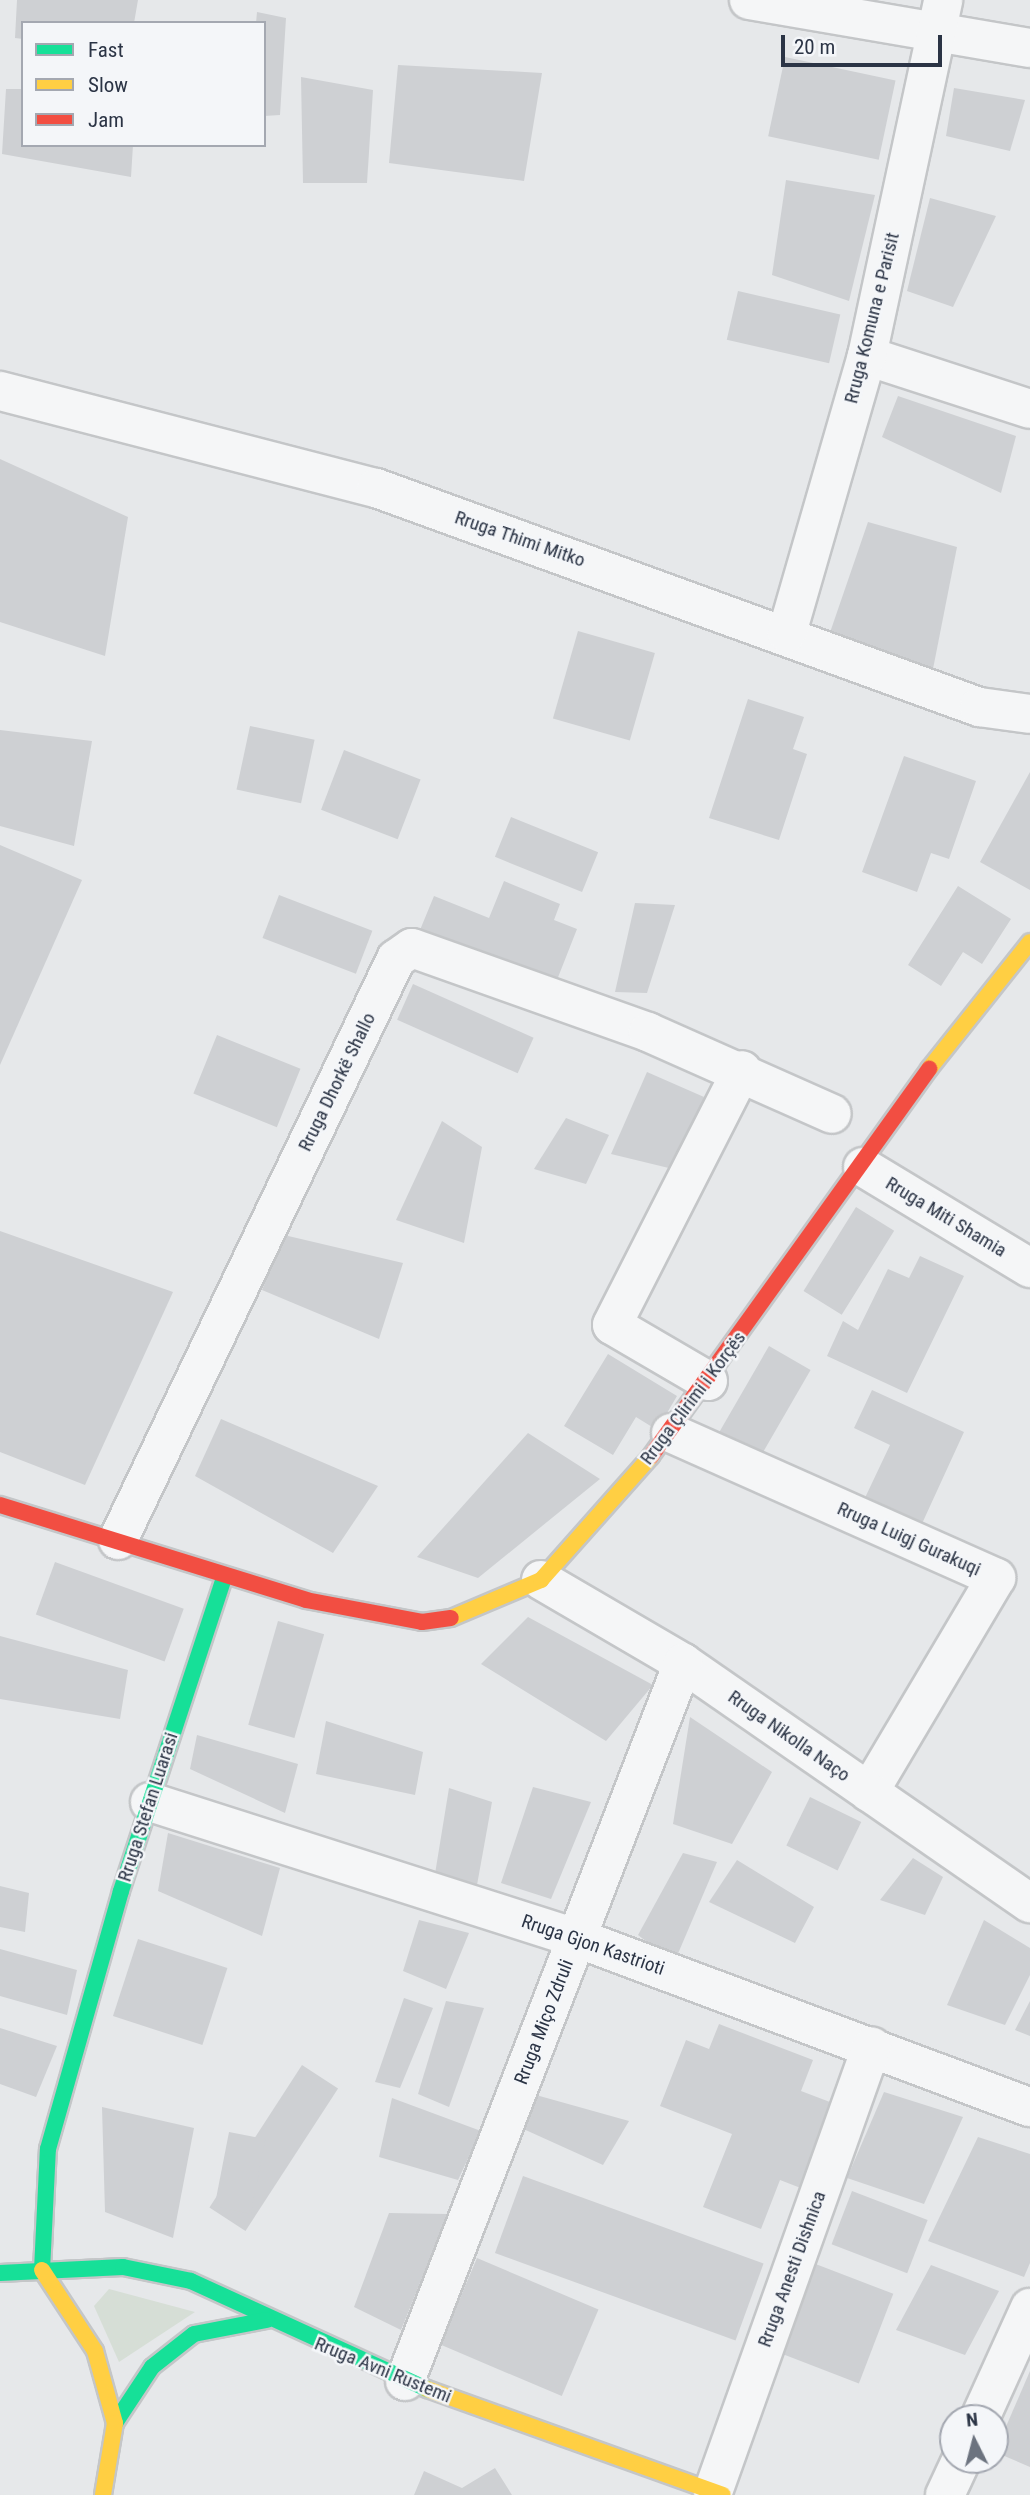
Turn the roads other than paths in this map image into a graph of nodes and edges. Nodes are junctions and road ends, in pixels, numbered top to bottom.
1 (749, 0) edge
2 (940, 17) edge
3 (1030, 48) edge
4 (867, 356) junction
5 (0, 391) edge
6 (1030, 409) edge
7 (786, 633) junction
8 (1030, 714) edge
9 (1030, 942) edge
10 (742, 1070) junction
11 (832, 1114) dead end
12 (863, 1167) junction
13 (1030, 1268) edge
14 (708, 1381) junction
15 (671, 1433) junction
16 (0, 1506) edge
17 (118, 1540) junction
18 (224, 1577) junction
19 (541, 1580) junction
20 (683, 1663) junction
21 (869, 1792) junction
22 (150, 1802) junction
23 (1030, 1903) edge
24 (577, 1938) junction
25 (872, 2046) junction
26 (1030, 2107) edge
27 (42, 2270) junction
28 (0, 2273) edge
29 (1030, 2308) edge
30 (267, 2320) junction
31 (405, 2381) junction
32 (986, 2404) edge
33 (115, 2423) junction
34 (955, 2474) edge
35 (718, 2493) edge
36 (103, 2495) edge
37 (945, 2495) edge

1 - 2 street
2 - 3 street
2 - 4 street, Rruga Komuna e Parisit
4 - 6 street
4 - 7 street, Rruga Komuna e Parisit
5 - 7 street, Rruga Thimi Mitko
7 - 8 street, Rruga Thimi Mitko
9 - 12 street, Rruga Çlirimi i Korçës
10 - 11 street, Rruga Dhorkë Shallo
10 - 14 street
10 - 17 street, Rruga Dhorkë Shallo
12 - 13 street, Rruga Miti Shamia
12 - 14 street, Rruga Çlirimi i Korçës
14 - 15 street, Rruga Çlirimi i Korçës
15 - 19 street, Rruga Çlirimi i Korçës
15 - 21 street, Rruga Luigj Gurakuqi
16 - 17 street
17 - 18 street
18 - 19 street, Rruga Çlirimi i Korçës
18 - 22 street, Rruga Stefan Luarasi
19 - 20 street, Rruga Nikolla Naço
20 - 21 street, Rruga Nikolla Naço
20 - 24 street, Rruga Miço Zdruli
21 - 23 street, Rruga Nikolla Naço
22 - 24 street, Rruga Gjon Kastrioti
22 - 27 street, Rruga Stefan Luarasi
24 - 25 street, Rruga Gjon Kastrioti
24 - 31 street, Rruga Miço Zdruli
25 - 26 street, Rruga Gjon Kastrioti
25 - 35 street, Rruga Anesti Dishnica
27 - 28 street, Rruga Avni Rustemi
27 - 30 street, Rruga Avni Rustemi
27 - 33 street
29 - 32 street
30 - 31 street, Rruga Avni Rustemi
30 - 33 street
31 - 35 street, Rruga Avni Rustemi
33 - 36 street
34 - 37 street

